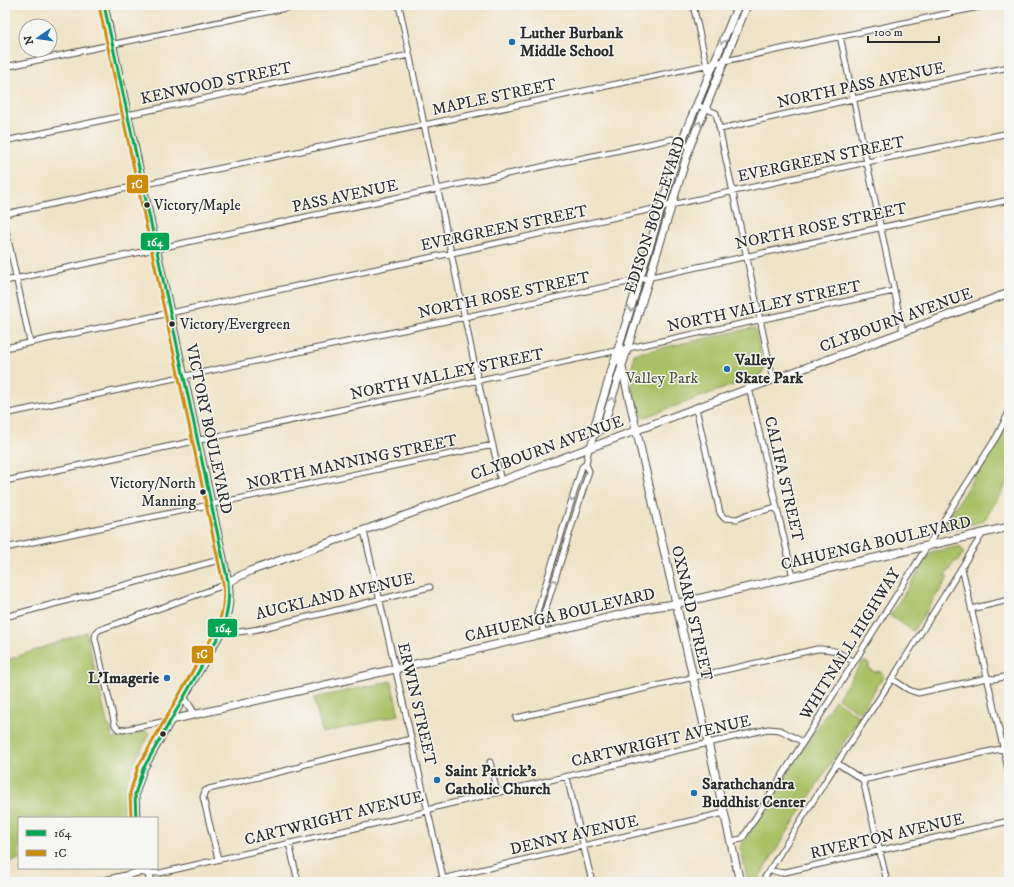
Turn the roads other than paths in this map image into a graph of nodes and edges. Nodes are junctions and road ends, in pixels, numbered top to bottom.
1 (104, 5) edge
2 (300, 5) edge
3 (399, 5) edge
4 (693, 5) edge
5 (738, 5) edge
6 (747, 5) edge
7 (988, 5) edge
8 (840, 36) junction
9 (113, 45) junction
10 (409, 55) junction
11 (724, 61) junction
12 (710, 64) junction
13 (5, 67) edge
14 (1009, 67) edge
15 (853, 99) junction
16 (697, 105) junction
17 (705, 108) junction
18 (128, 115) junction
19 (424, 125) junction
20 (720, 129) junction
21 (1009, 133) edge
22 (5, 141) edge
23 (681, 143) junction
24 (690, 146) junction
25 (867, 162) junction
26 (143, 185) junction
27 (438, 190) junction
28 (732, 192) junction
29 (1009, 200) edge
30 (672, 205) junction
31 (661, 207) junction
32 (5, 214) edge
33 (5, 225) edge
34 (881, 227) junction
35 (156, 249) junction
36 (452, 253) junction
37 (747, 256) junction
38 (649, 277) junction
39 (16, 279) junction
40 (640, 279) junction
41 (5, 281) edge
42 (894, 291) junction
43 (1009, 293) edge
44 (170, 312) junction
45 (465, 317) junction
46 (760, 320) junction
47 (903, 332) junction
48 (30, 342) junction
49 (5, 348) edge
50 (628, 348) junction
51 (618, 350) junction
52 (622, 368) junction
53 (184, 376) junction
54 (773, 380) junction
55 (478, 381) junction
56 (749, 388) junction
57 (696, 408) junction
58 (1009, 412) edge
59 (5, 414) edge
60 (636, 430) junction
61 (595, 434) junction
62 (197, 440) junction
63 (493, 445) junction
64 (589, 448) junction
65 (5, 481) edge
66 (501, 481) junction
67 (211, 505) junction
68 (777, 508) junction
69 (1009, 527) edge
70 (364, 531) junction
71 (982, 533) junction
72 (927, 546) junction
73 (5, 548) edge
74 (223, 559) junction
75 (962, 568) junction
76 (793, 576) junction
77 (228, 582) junction
78 (430, 587) dead end
79 (380, 600) junction
80 (1009, 600) edge
81 (675, 604) junction
82 (971, 608) junction
83 (5, 618) edge
84 (221, 632) junction
85 (544, 633) junction
86 (854, 662) junction
87 (395, 669) junction
88 (1009, 676) edge
89 (693, 678) junction
90 (987, 678) junction
91 (892, 679) junction
92 (184, 698) junction
93 (194, 714) junction
94 (516, 718) dead end
95 (171, 720) junction
96 (118, 729) joint
97 (411, 739) junction
98 (803, 742) junction
99 (708, 744) junction
100 (1006, 748) edge
101 (490, 762) dead end
102 (837, 763) junction
103 (1009, 773) edge
104 (567, 777) junction
105 (863, 780) junction
106 (497, 793) junction
107 (428, 810) junction
108 (724, 813) junction
109 (136, 817) edge
110 (1009, 821) edge
111 (731, 841) junction
112 (288, 843) junction
113 (584, 846) junction
114 (880, 850) junction
115 (218, 860) junction
116 (148, 870) edge
117 (771, 870) junction
118 (444, 880) edge
119 (98, 882) edge
120 (151, 882) edge
121 (298, 882) edge
122 (429, 882) edge
123 (592, 882) edge
124 (740, 882) edge
125 (762, 882) edge
126 (887, 882) edge

1 - 9 main road, VICTORY BOULEVARD
2 - 9 street
3 - 10 street
4 - 12 street
5 -> 12 main road, EDISON BOULEVARD
6 - 11 main road, EDISON BOULEVARD
7 - 8 street, MAPLE STREET
8 - 11 street, MAPLE STREET
8 - 15 street
9 - 13 street
9 - 18 main road, VICTORY BOULEVARD
10 - 18 street, KENWOOD STREET
10 - 19 street
11 - 12 street, MAPLE STREET
11 - 17 main road, EDISON BOULEVARD
12 - 16 main road, EDISON BOULEVARD
12 - 19 street, MAPLE STREET
14 - 15 street, NORTH PASS AVENUE
15 - 20 street, NORTH PASS AVENUE
15 - 25 street
16 - 17 street
16 - 23 main road, EDISON BOULEVARD
17 - 20 street
24 -> 17 main road, EDISON BOULEVARD
18 - 22 street, KENWOOD STREET
18 - 26 main road, VICTORY BOULEVARD
19 - 26 street, MAPLE STREET
19 - 27 street
20 - 28 street
21 - 25 street, EVERGREEN STREET
23 - 24 street, PASS AVENUE
23 - 27 street, PASS AVENUE
23 - 31 main road, EDISON BOULEVARD
24 - 30 main road, EDISON BOULEVARD
25 - 28 street, EVERGREEN STREET
25 - 34 street
26 - 32 street, MAPLE STREET
26 - 35 main road, VICTORY BOULEVARD
27 - 35 street, PASS AVENUE
27 - 36 street
28 - 30 street, EVERGREEN STREET
28 - 37 street
29 - 34 street, NORTH ROSE STREET
30 - 31 street, EVERGREEN STREET
30 - 38 main road, EDISON BOULEVARD
31 - 36 street, EVERGREEN STREET
31 - 40 main road, EDISON BOULEVARD
33 - 39 street
34 - 37 street, NORTH ROSE STREET
34 - 42 street
35 - 39 street, PASS AVENUE
35 - 44 main road, VICTORY BOULEVARD
36 - 44 street, EVERGREEN STREET
36 - 45 street
37 - 38 street, NORTH ROSE STREET
37 - 46 street
38 - 40 street, NORTH ROSE STREET
38 - 50 main road, EDISON BOULEVARD
39 - 41 street, PASS AVENUE
39 - 48 street
40 - 45 street, NORTH ROSE STREET
40 -> 51 main road, EDISON BOULEVARD
42 - 46 street, NORTH VALLEY STREET
42 - 47 street
43 - 47 main road, CLYBOURN AVENUE
44 - 48 street, EVERGREEN STREET
44 - 53 main road, VICTORY BOULEVARD
45 - 53 street, NORTH ROSE STREET
45 - 55 street
46 - 50 street, NORTH VALLEY STREET
46 - 54 street
47 - 54 main road, CLYBOURN AVENUE
48 - 49 street, EVERGREEN STREET
50 - 51 street, NORTH VALLEY STREET
50 - 52 main road, EDISON BOULEVARD
51 - 52 main road, OXNARD STREET
51 - 55 street, NORTH VALLEY STREET
51 - 61 main road, EDISON BOULEVARD
52 - 60 main road, OXNARD STREET
61 -> 52 main road, EDISON BOULEVARD
53 - 59 street, NORTH ROSE STREET
53 - 62 main road, VICTORY BOULEVARD
54 - 56 main road, CLYBOURN AVENUE
55 - 62 street, NORTH VALLEY STREET
55 - 63 street
56 - 57 main road, CLYBOURN AVENUE
56 - 68 street, CALIFA STREET
57 - 60 main road, CLYBOURN AVENUE
57 - 68 street
58 - 72 street, WHITNALL HIGHWAY
60 - 64 main road, CLYBOURN AVENUE
60 - 81 main road, OXNARD STREET
61 - 64 street, EDISON BOULEVARD
62 - 65 street, NORTH VALLEY STREET
62 - 67 main road, VICTORY BOULEVARD
63 - 66 street
63 - 67 street, NORTH MANNING STREET
64 - 66 main road, CLYBOURN AVENUE
64 - 85 street, EDISON BOULEVARD
66 - 70 main road, CLYBOURN AVENUE
67 - 73 street, NORTH MANNING STREET
67 - 74 main road, VICTORY BOULEVARD
68 - 76 street, CALIFA STREET
69 - 71 main road, CAHUENGA BOULEVARD
70 - 77 main road, CLYBOURN AVENUE
70 - 79 street, ERWIN STREET
71 - 72 main road, CAHUENGA BOULEVARD
71 - 75 street
72 - 76 main road, CAHUENGA BOULEVARD
72 - 86 street, WHITNALL HIGHWAY
74 - 77 main road, VICTORY BOULEVARD
74 - 83 street
75 - 82 street
75 - 91 street
76 - 81 main road, CAHUENGA BOULEVARD
77 - 84 main road, VICTORY BOULEVARD
77 - 96 street, CLYBOURN AVENUE
78 - 79 street, AUCKLAND AVENUE
79 - 84 street, AUCKLAND AVENUE
79 - 87 street, ERWIN STREET
80 - 82 street
81 - 85 main road, CAHUENGA BOULEVARD
81 - 89 main road, OXNARD STREET
82 - 90 street
84 - 92 main road, VICTORY BOULEVARD
85 - 87 main road, CAHUENGA BOULEVARD
86 - 89 street
86 - 98 street, WHITNALL HIGHWAY
87 - 93 main road, CAHUENGA BOULEVARD
87 - 97 street, ERWIN STREET
88 - 90 street
89 - 94 street
89 - 99 main road, OXNARD STREET
90 - 91 street
90 - 100 street
91 - 102 street
92 - 93 main road
92 - 95 main road, VICTORY BOULEVARD
93 - 95 main road, CAHUENGA BOULEVARD
95 - 96 street, CAHUENGA BOULEVARD
95 - 109 main road, VICTORY BOULEVARD
97 - 107 street, ERWIN STREET
97 - 115 street
98 - 99 street, CARTWRIGHT AVENUE
98 - 111 street, WHITNALL HIGHWAY
99 - 104 street, CARTWRIGHT AVENUE
99 - 108 main road, OXNARD STREET
100 - 103 street
100 - 105 street
101 - 106 street
102 - 105 street
102 - 117 street
104 - 106 street, CARTWRIGHT AVENUE
104 - 113 street
105 - 114 street
106 - 107 street, CARTWRIGHT AVENUE
107 - 112 street, CARTWRIGHT AVENUE
107 - 118 street, ERWIN STREET
108 - 111 main road, OXNARD STREET
108 - 113 street, DENNY AVENUE
110 - 114 street, RIVERTON AVENUE
111 - 124 main road, OXNARD STREET
112 - 115 street, CARTWRIGHT AVENUE
112 - 121 street
113 - 118 street, DENNY AVENUE
113 - 123 street
114 - 117 street, RIVERTON AVENUE
114 - 126 street
115 - 116 street, CARTWRIGHT AVENUE
116 - 119 street
116 - 120 main road
117 - 125 street
118 - 122 street, DENNY AVENUE

